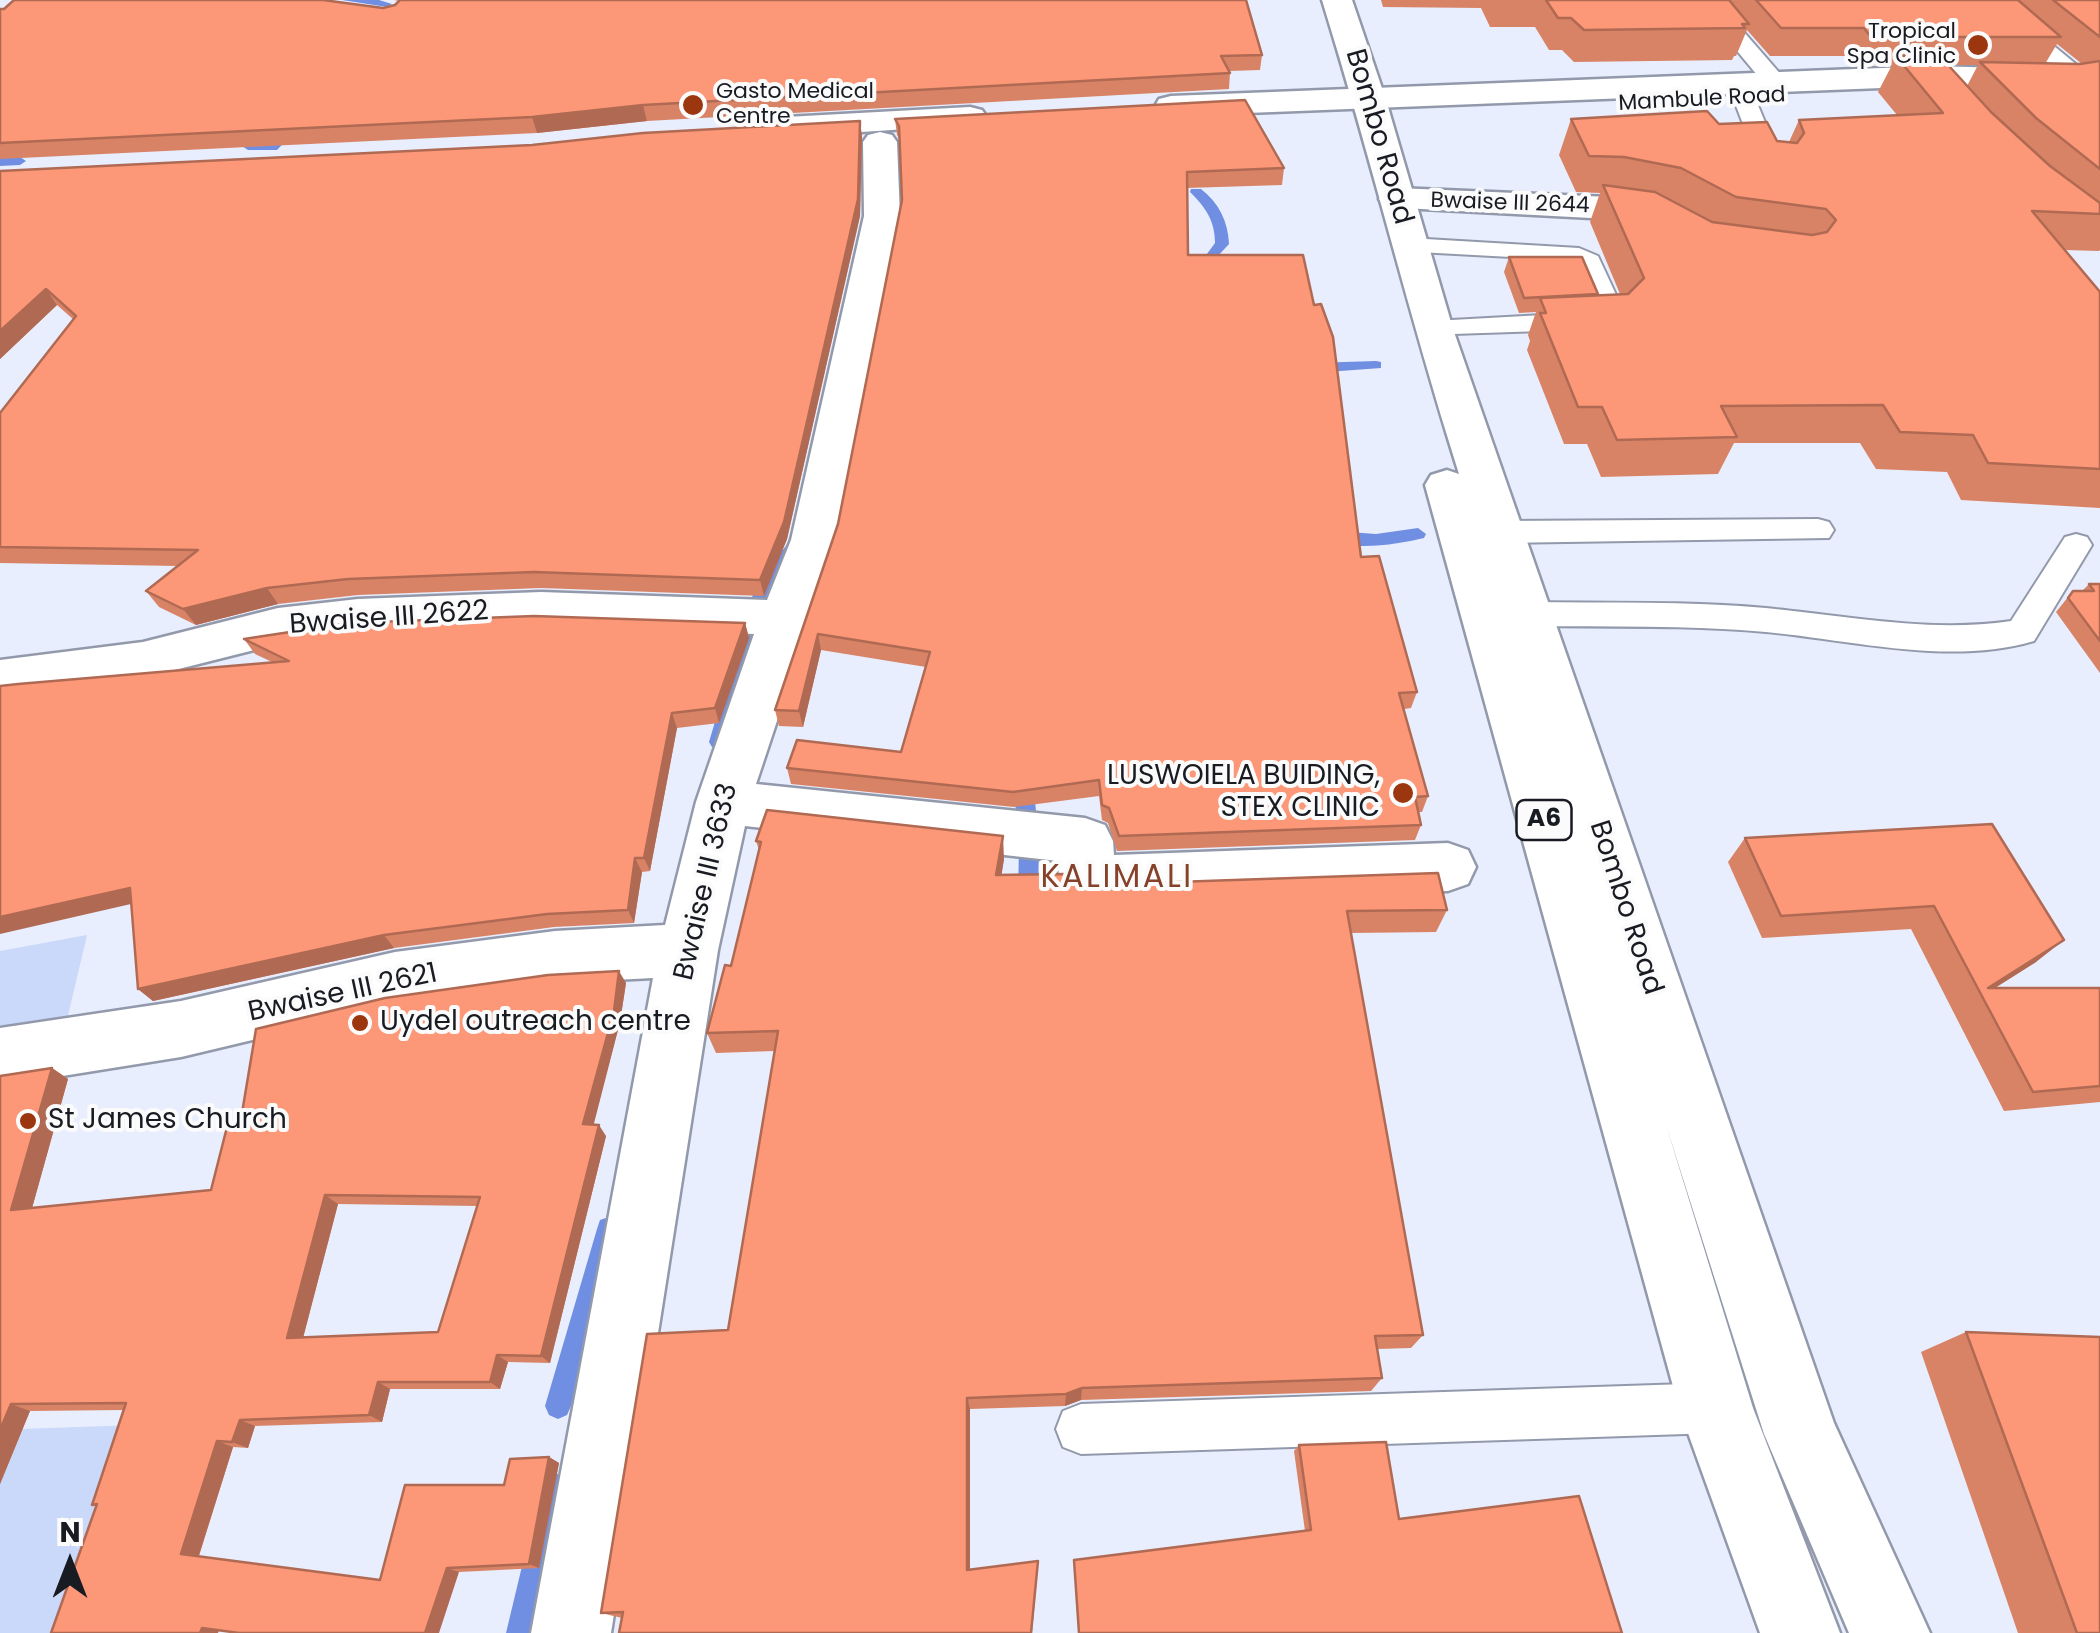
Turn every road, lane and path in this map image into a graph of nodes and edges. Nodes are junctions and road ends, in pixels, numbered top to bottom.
1 (1308, 0) edge
2 (1337, 0) edge
3 (1705, 0) edge
4 (1986, 0) edge
5 (2081, 79) edge
6 (1774, 82) junction
7 (1939, 90) junction
8 (1744, 98) junction
9 (1354, 107) junction
10 (1143, 118) edge
11 (880, 142) junction
12 (1772, 170) edge
13 (1396, 199) junction
14 (1699, 242) edge
15 (1409, 246) junction
16 (1432, 329) junction
17 (1818, 530) dead end
18 (1500, 532) junction
19 (2076, 545) dead end
20 (1528, 614) junction
21 (784, 618) junction
22 (0, 679) edge
23 (723, 802) junction
24 (1448, 867) dead end
25 (688, 950) junction
26 (0, 1057) edge
27 (1716, 1408) junction
28 (1081, 1429) dead end
29 (571, 1633) edge
30 (1800, 1633) edge
31 (1890, 1633) edge

1 - 9 street, Bombo Road / A6
2 - 9 street, Bombo Road / A6
3 - 6 lane
4 - 5 lane
5 - 7 street, Mambule Road
6 - 7 street, Mambule Road
6 - 9 street, Mambule Road
7 - 8 street, Mambule Road
8 - 9 street, Mambule Road
8 - 12 lane
9 - 10 street
9 - 13 street, Bombo Road
9 - 27 street, Bombo Road / A6
11 - 11 street
11 - 21 street, Bwaise III 3633
13 - 14 street, Bwaise III 2644
13 - 15 street, Bombo Road
15 - 16 street, Bombo Road
15 - 16 lane
16 - 18 street, Bombo Road / A6
17 - 18 lane
18 - 20 street, Bombo Road / A6
19 - 20 lane
20 - 31 street, Bombo Road / A6
21 - 22 street, Bwaise III 2622
21 - 23 street, Bwaise III 3633
23 - 24 street
23 - 25 street, Bwaise III 3633
25 - 26 street, Bwaise III 2621
25 - 29 street, Bwaise III 3633
27 - 28 lane
27 - 30 street, Bombo Road / A6

